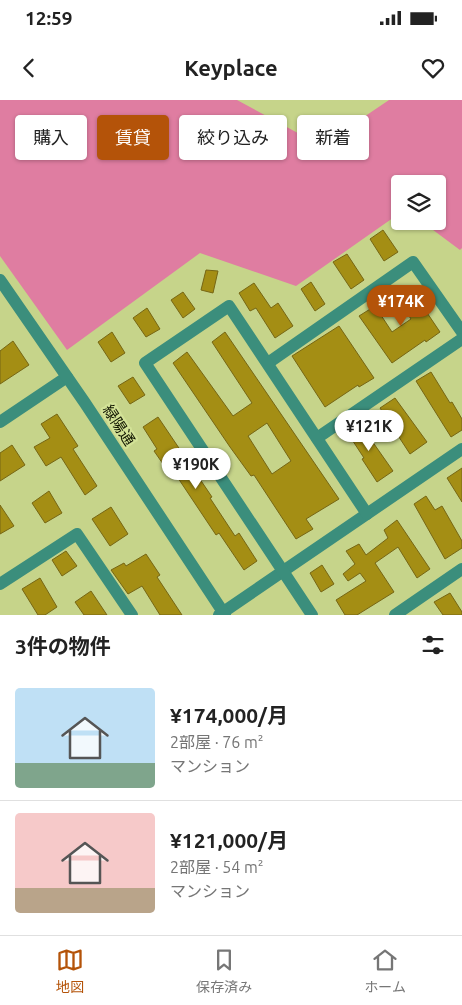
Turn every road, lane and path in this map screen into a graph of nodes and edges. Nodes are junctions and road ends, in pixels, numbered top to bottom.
1 (0, 280) edge
2 (462, 332) edge
3 (462, 339) edge
4 (268, 363) junction
5 (67, 377) junction
6 (0, 422) edge
7 (317, 438) junction
8 (462, 449) edge
9 (367, 514) junction
10 (462, 569) edge
11 (282, 572) junction
12 (0, 584) edge
13 (222, 614) edge
14 (132, 615) edge
15 (312, 615) edge
16 (395, 615) edge

1 - 5 street, 緑陽通
2 - 4 street
3 - 7 street
4 - 7 street
4 - 11 street
5 - 6 street
5 - 13 street, 緑陽通
7 - 9 street
8 - 9 street
9 - 11 street
10 - 16 street
11 - 13 street
11 - 15 street
12 - 14 street

